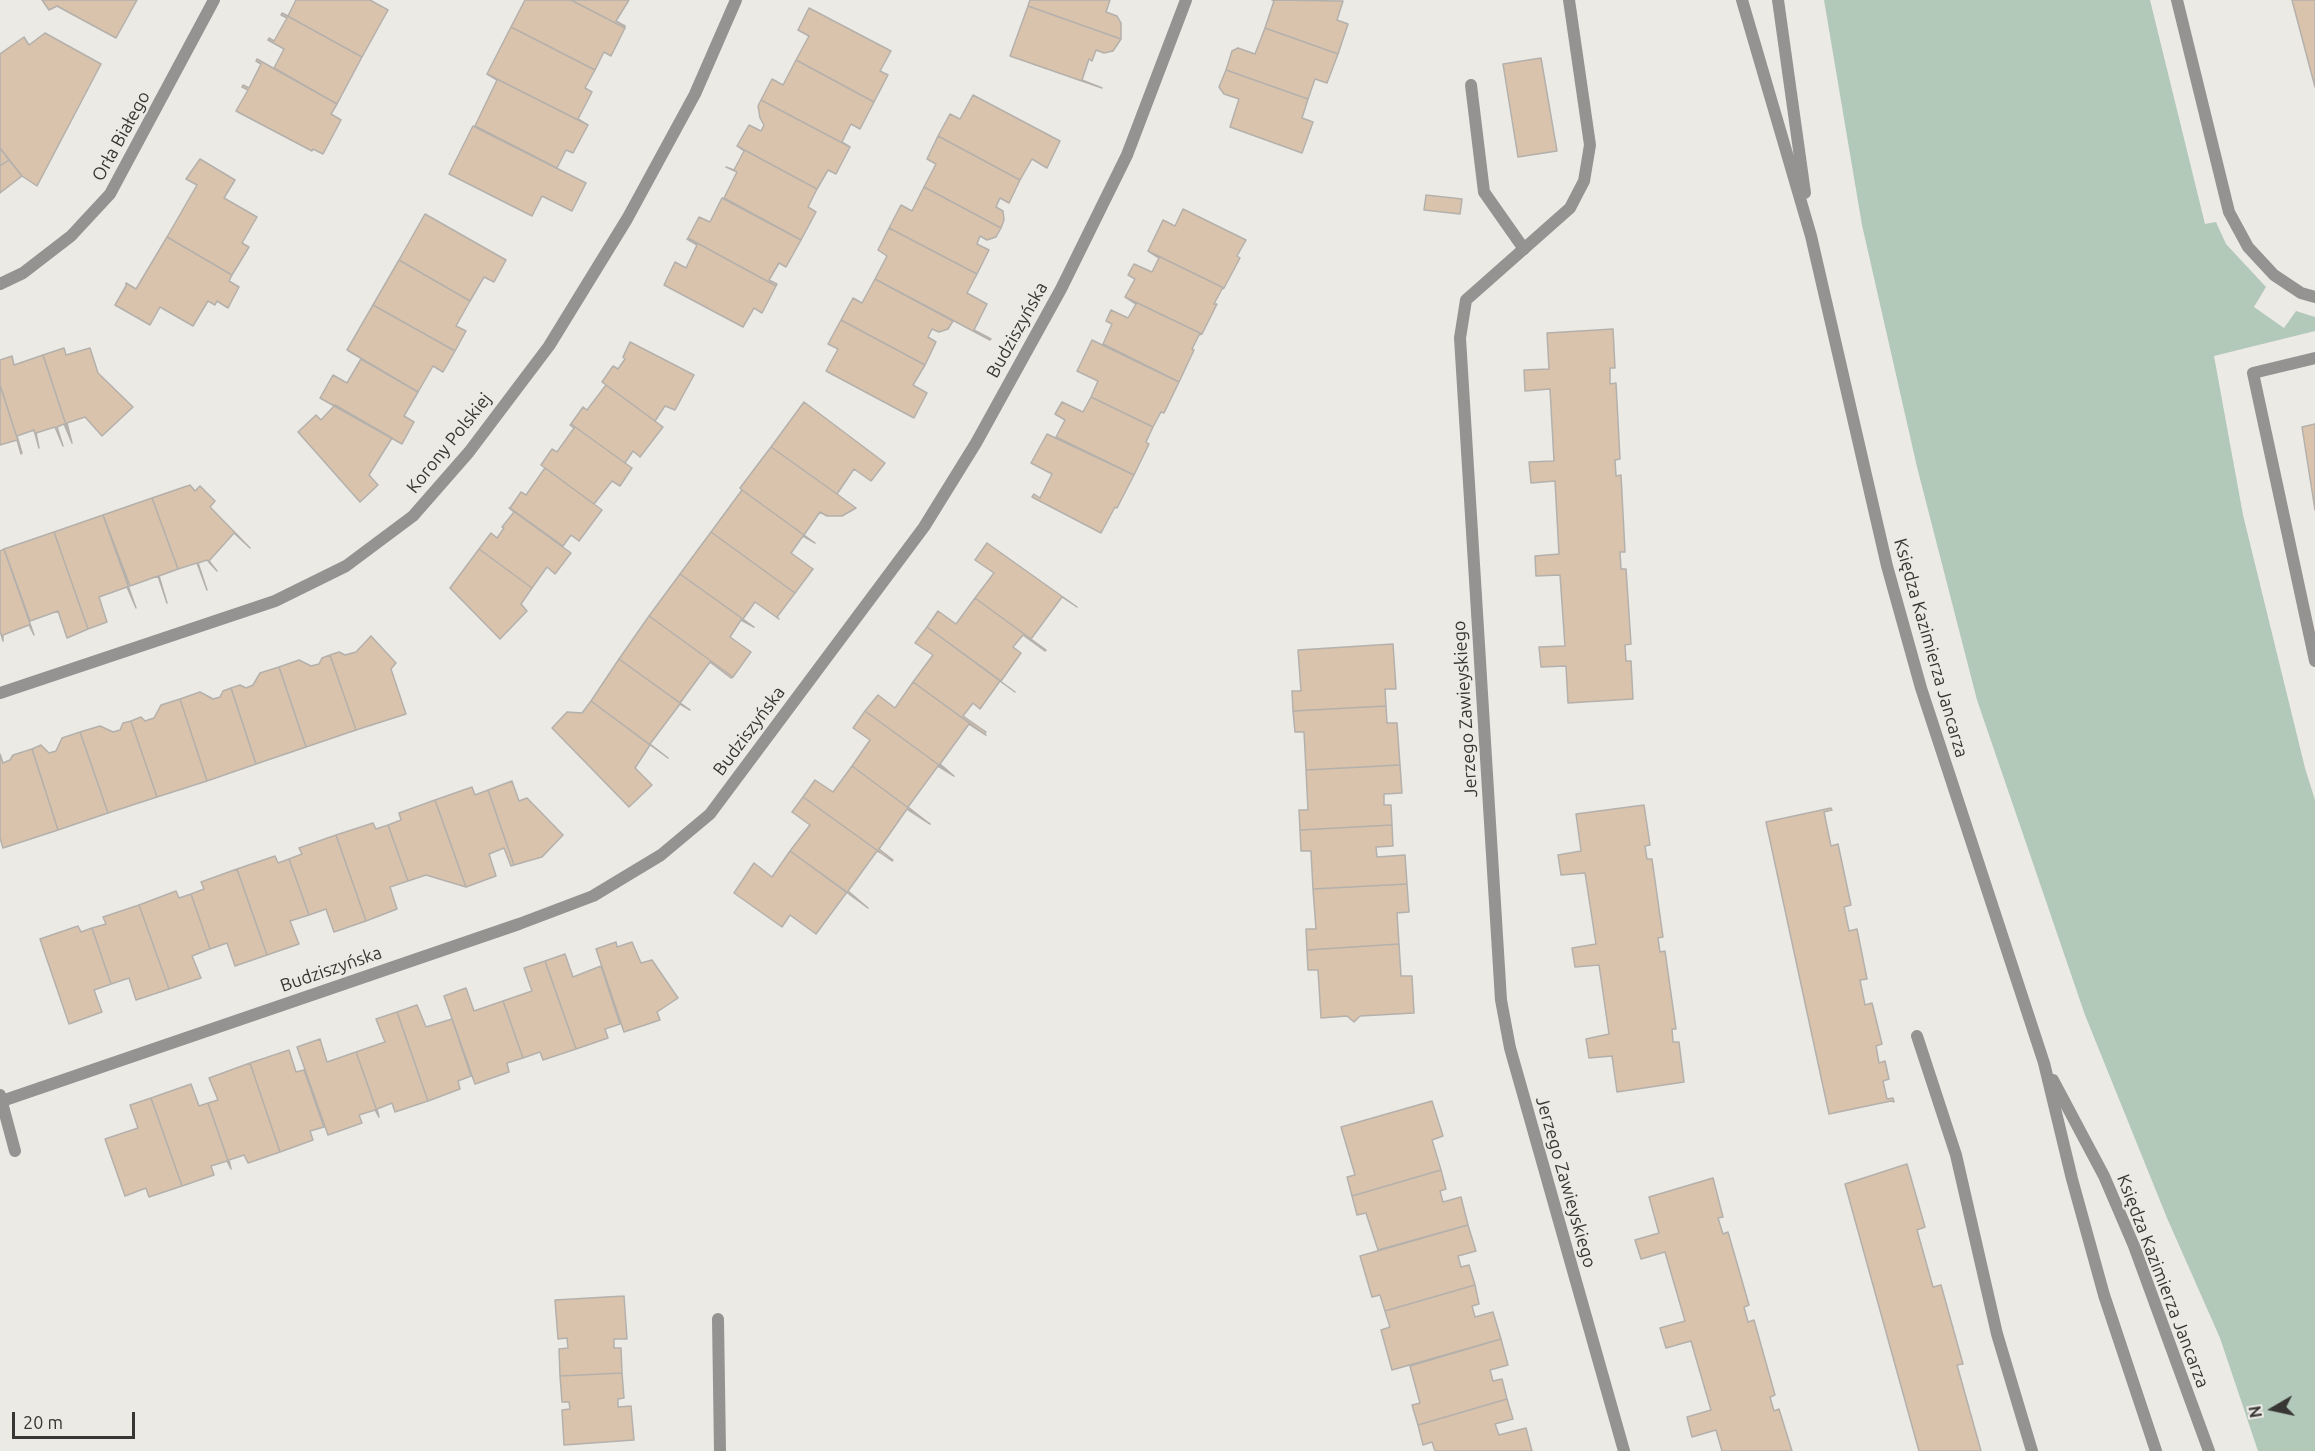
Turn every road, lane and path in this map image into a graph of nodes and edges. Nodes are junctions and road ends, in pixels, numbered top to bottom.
1 (214, 0) edge
2 (736, 0) edge
3 (1186, 0) edge
4 (1569, 0) edge
5 (1742, 0) edge
6 (1778, 0) edge
7 (2177, 0) edge
8 (1471, 85) dead end
9 (1811, 236) junction
10 (1524, 249) junction
11 (0, 284) edge
12 (2315, 297) edge
13 (2315, 358) edge
14 (2315, 661) edge
15 (0, 693) edge
16 (1917, 1036) dead end
17 (2044, 1063) junction
18 (1, 1098) edge
19 (15, 1150) dead end
20 (718, 1319) dead end
21 (720, 1451) edge
22 (1624, 1451) edge
23 (2032, 1451) edge
24 (2156, 1451) edge
25 (2209, 1451) edge

1 - 11 street, Orła Białego
2 - 15 street, Korony Polskiej
3 - 18 street, Budziszyńska
4 - 10 street, Jerzego Zawieyskiego
5 - 9 street, Księdza Kazimierza Jancarza
6 - 9 street, Księdza Kazimierza Jancarza
7 - 12 street
8 - 10 street
9 - 17 street, Księdza Kazimierza Jancarza
10 - 22 street, Jerzego Zawieyskiego
13 - 14 street
16 - 23 street
17 - 24 street, Księdza Kazimierza Jancarza
17 - 25 street, Księdza Kazimierza Jancarza
18 - 19 street
20 - 21 street

